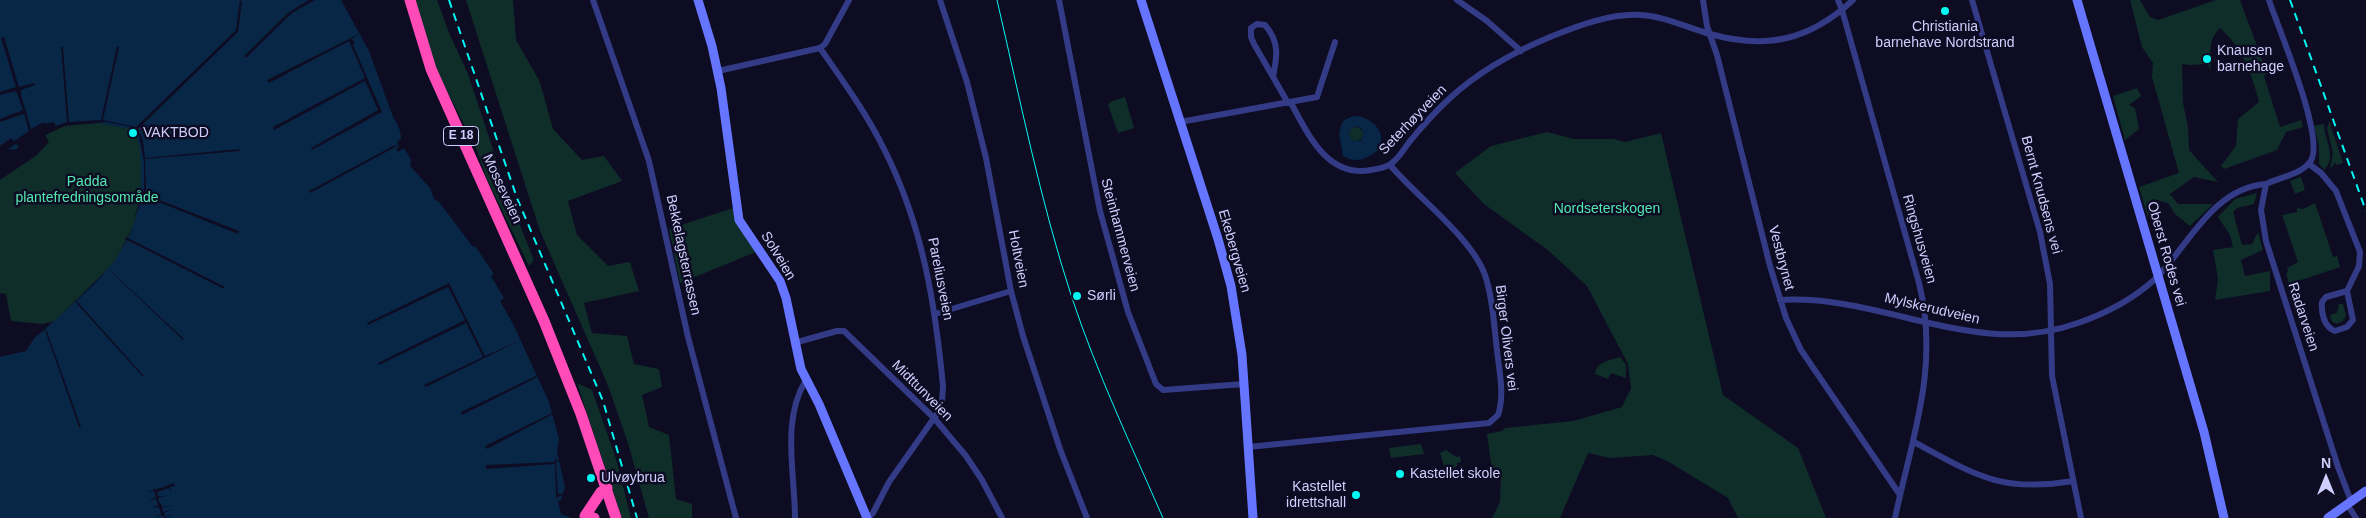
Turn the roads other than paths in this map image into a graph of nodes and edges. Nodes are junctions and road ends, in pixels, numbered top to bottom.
1 (410, 0) edge
2 (594, 0) edge
3 (698, 0) edge
4 (849, 0) edge
5 (940, 0) edge
6 (1059, 0) edge
7 (1141, 0) edge
8 (1457, 0) edge
9 (1703, 0) edge
10 (1838, 0) edge
11 (1853, 0) edge
12 (1972, 0) edge
13 (2077, 0) edge
14 (2269, 0) edge
15 (1842, 10) junction
16 (1710, 34) junction
17 (1335, 42) dead end
18 (820, 48) junction
19 (1521, 50) junction
20 (718, 71) junction
21 (1273, 77) junction
22 (1290, 103) junction
23 (1180, 122) junction
24 (2309, 164) junction
25 (1390, 165) junction
26 (2266, 184) junction
27 (2158, 276) junction
28 (2347, 290) junction
29 (1011, 291) junction
30 (1780, 300) junction
31 (935, 314) junction
32 (1926, 323) junction
33 (2050, 332) junction
34 (794, 343) junction
35 (806, 380) junction
36 (1244, 384) junction
37 (934, 418) junction
38 (1914, 442) junction
39 (1248, 447) junction
40 (2073, 481) junction
41 (604, 490) junction
42 (2366, 491) edge
43 (1900, 495) junction
44 (2349, 502) junction
45 (586, 517) edge
46 (609, 518) edge
47 (616, 518) edge
48 (736, 518) edge
49 (795, 518) edge
50 (868, 518) edge
51 (1002, 518) edge
52 (1087, 518) edge
53 (1253, 518) edge
54 (1895, 518) edge
55 (2081, 518) edge
56 (2224, 518) edge
57 (2328, 518) edge
58 (2356, 518) edge

1 - 41 highway, Mosseveien / E 18
2 - 48 street, Bekkelagsterrassen
3 - 20 street, Solveien
4 - 18 street
5 - 29 street, Holtveien
6 - 36 street, Steinhammerveien
7 - 23 street, Ekebergveien
8 - 19 street
9 - 16 street, Vestbrynet
10 - 15 street, Ringshusveien
11 - 15 street, Seterhøyveien
12 - 33 street, Bernt Knudsens vei
13 - 27 street, Oberst Rodes vei
14 - 24 street
15 - 16 street, Seterhøyveien
15 - 32 street, Ringshusveien
16 - 19 street, Seterhøyveien
16 - 30 street, Vestbrynet
17 - 22 street
18 - 20 street
18 - 31 street, Pareliusveien
19 - 25 street, Seterhøyveien
20 - 34 street, Solveien
21 - 21 street, Seterhøyveien
21 - 22 street, Seterhøyveien
22 - 23 street
22 - 25 street, Seterhøyveien
23 - 36 street, Ekebergveien
24 - 26 street
24 - 28 street
25 - 39 street, Birger Olivers vei
26 - 27 street, Mylskerudveien
26 - 44 street, Radarveien
27 - 33 street, Mylskerudveien
27 - 56 street, Oberst Rodes vei
28 - 28 street, Radarveien
29 - 31 street
29 - 52 street, Holtveien
30 - 32 street, Mylskerudveien
30 - 43 street, Vestbrynet
31 - 37 street, Pareliusveien
32 - 33 street, Mylskerudveien
32 - 38 street, Ringshusveien
33 - 40 street, Bernt Knudsens vei
34 - 35 street, Solveien
34 - 37 street, Midttunveien
35 - 49 street
35 - 50 street, Solveien
36 - 39 street, Ekebergveien
37 - 50 street, Pareliusveien
37 - 51 street, Midttunveien
38 - 40 street
38 - 43 street, Ringshusveien
39 - 53 street, Ekebergveien
40 - 55 street, Bernt Knudsens vei
41 - 45 highway
41 - 46 highway, Mosseveien / E 18
41 - 47 highway, Mosseveien / E 18
42 - 44 street
43 - 54 street, Ringshusveien
44 - 57 street
44 - 58 street, Radarveien

